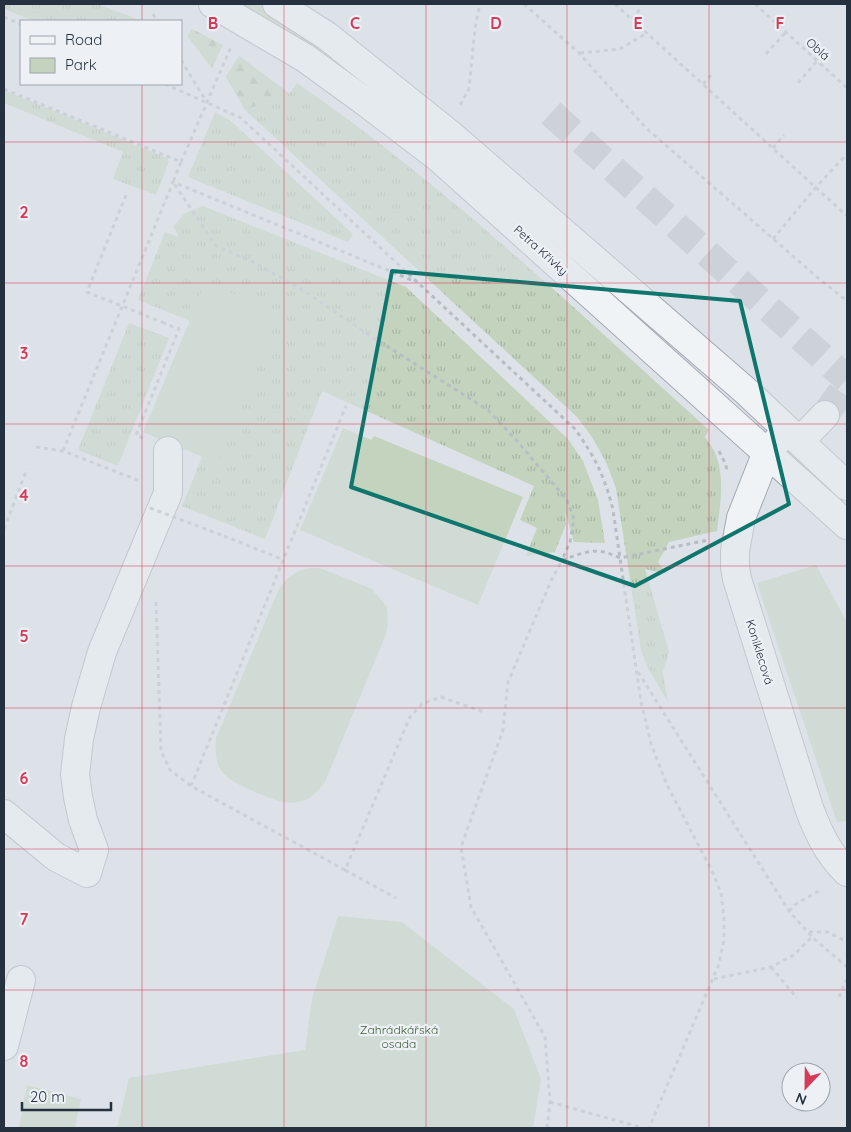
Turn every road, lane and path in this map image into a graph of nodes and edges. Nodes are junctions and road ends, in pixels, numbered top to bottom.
1 (213, 4) edge
2 (277, 4) edge
3 (480, 4) edge
4 (524, 4) edge
5 (615, 4) edge
6 (755, 4) edge
7 (642, 7) dead end
8 (153, 14) dead end
9 (4, 17) edge
10 (632, 19) junction
11 (156, 20) edge
12 (20, 24) edge
13 (786, 32) junction
14 (647, 33) junction
15 (231, 47) dead end
16 (579, 53) junction
17 (766, 54) dead end
18 (818, 60) junction
19 (182, 62) edge
20 (714, 72) dead end
21 (798, 83) dead end
22 (703, 84) junction
23 (167, 85) edge
24 (847, 88) edge
25 (4, 89) edge
26 (206, 101) junction
27 (459, 106) dead end
28 (784, 136) dead end
29 (773, 148) junction
30 (847, 154) edge
31 (181, 162) junction
32 (173, 182) junction
33 (816, 188) junction
34 (126, 195) dead end
35 (847, 216) edge
36 (773, 239) junction
37 (416, 282) junction
38 (847, 301) edge
39 (346, 406) dead end
40 (825, 415) tunnel mouth
41 (794, 435) junction
42 (36, 447) dead end
43 (63, 451) junction
44 (168, 451) joint
45 (767, 452) junction
46 (28, 469) dead end
47 (847, 486) edge
48 (159, 500) junction
49 (847, 525) edge
50 (4, 529) edge
51 (710, 539) dead end
52 (620, 558) junction
53 (284, 560) junction
54 (562, 560) junction
55 (156, 597) dead end
56 (636, 670) junction
57 (484, 712) dead end
58 (191, 786) junction
59 (4, 814) edge
60 (345, 870) junction
61 (836, 878) edge
62 (396, 898) dead end
63 (789, 911) junction
64 (809, 932) junction
65 (812, 938) junction
66 (847, 942) edge
67 (771, 967) junction
68 (847, 967) edge
69 (714, 979) junction
70 (847, 979) edge
71 (21, 980) dead end
72 (839, 997) dead end
73 (797, 998) dead end
74 (4, 1046) edge
75 (550, 1102) junction
76 (547, 1128) edge
77 (643, 1128) edge
78 (649, 1128) edge

1 - 45 street, Petra Křivky
2 - 41 street
3 - 27 path
4 - 16 path
5 - 10 path
6 - 13 path, Oblá
7 - 10 path
8 - 11 path
9 - 12 path
10 - 14 path
13 - 17 path
13 - 18 path, Oblá
14 - 16 path
14 - 22 path
15 - 26 path
16 - 36 path
18 - 21 path
18 - 24 path, Oblá
19 - 26 path
20 - 22 path
22 - 29 path
23 - 26 path
25 - 31 path
26 - 31 path
26 - 37 path
28 - 29 path
29 - 33 path
30 - 33 path
31 - 32 path
32 - 37 path
32 - 43 path
32 - 54 path
33 - 35 path
33 - 36 path
34 - 44 path, bridge
36 - 38 path
37 - 52 path
39 - 53 path
40 - 41 street, Koniklecová
41 - 45 street, Koniklecová
41 - 47 street
42 - 43 path
43 - 48 path
44 - 48 street
45 - 49 street, Petra Křivky
45 - 61 street, Koniklecová
46 - 50 path
48 - 53 path, bridge
48 - 59 street
51 - 52 path
52 - 54 path
52 - 56 path
53 - 58 path
54 - 75 path
55 - 58 path
56 - 63 path
56 - 69 path
57 - 60 path
58 - 60 path
60 - 62 path
61 - 63 path
63 - 64 path
64 - 65 path
64 - 66 path
65 - 67 path
65 - 68 path
67 - 69 path
67 - 73 path
69 - 78 path
70 - 72 path
71 - 74 street
75 - 76 path
75 - 77 path

